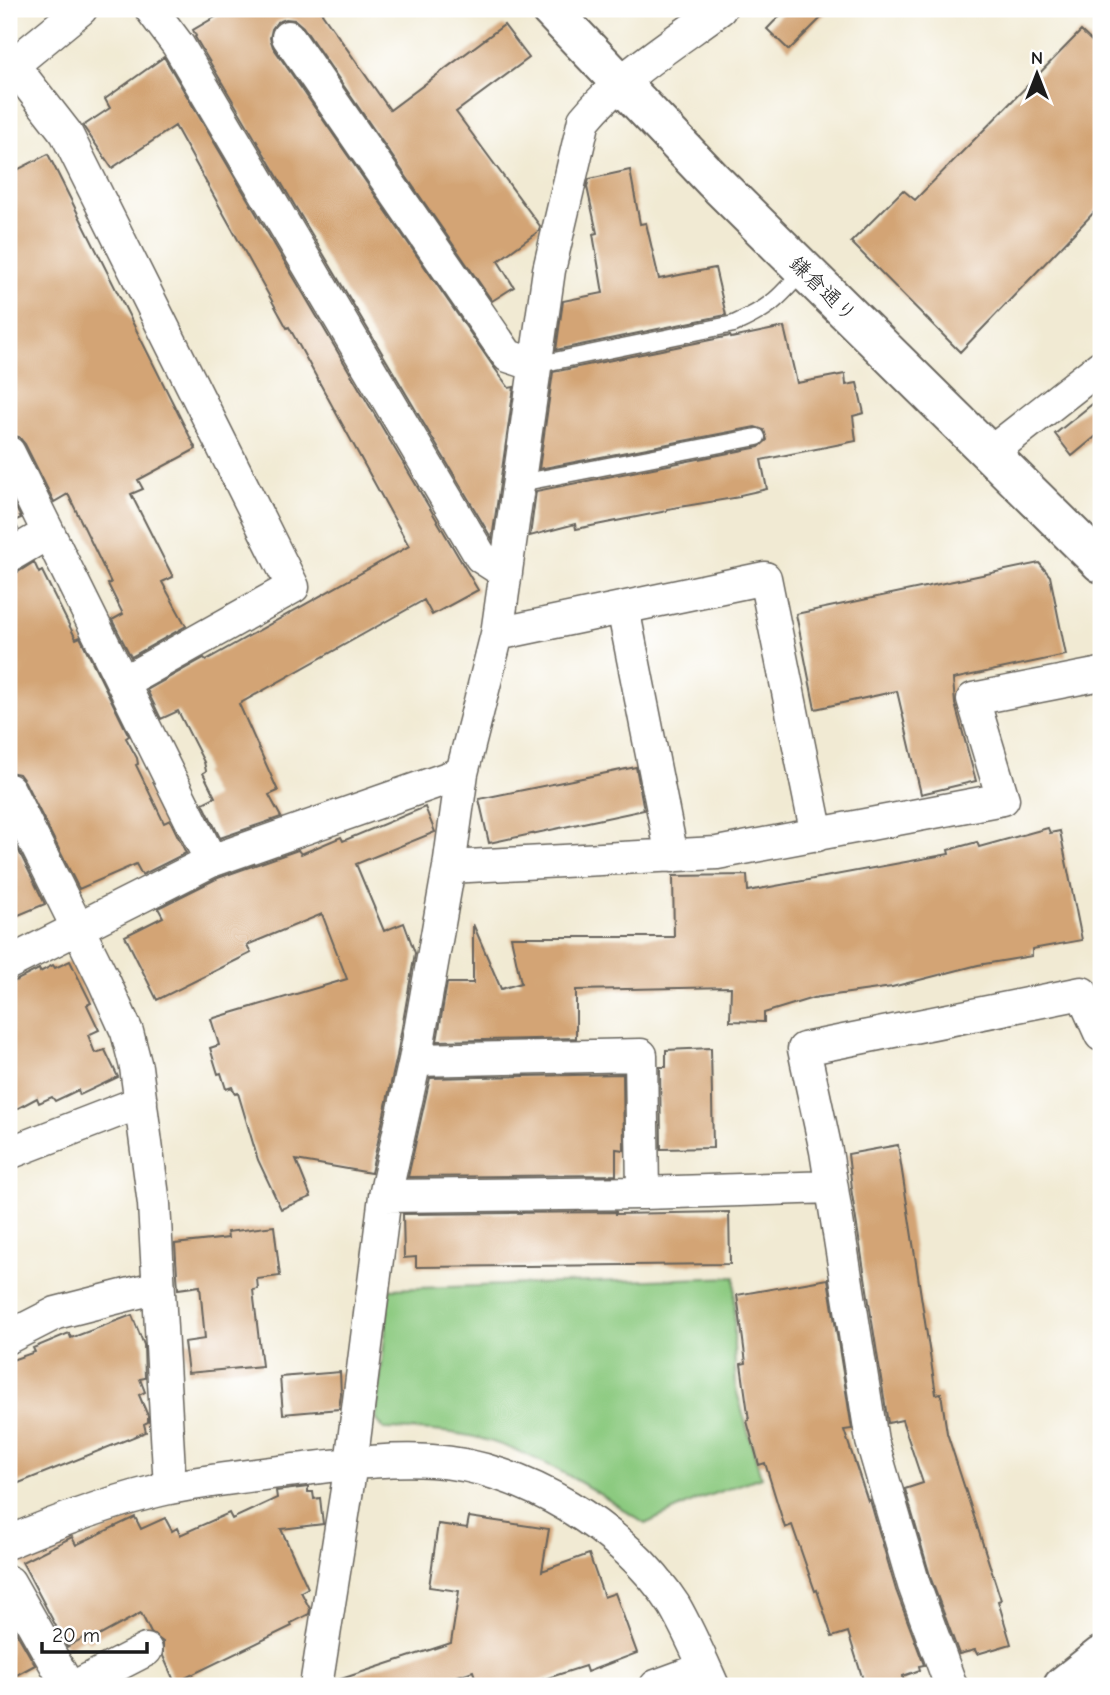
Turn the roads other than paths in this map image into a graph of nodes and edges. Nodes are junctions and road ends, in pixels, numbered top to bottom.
1 (81, 9) edge
2 (151, 9) edge
3 (550, 9) edge
4 (720, 9) edge
5 (288, 37) dead end
6 (11, 66) edge
7 (620, 85) junction
8 (803, 270) junction
9 (535, 365) junction
10 (1101, 366) edge
11 (757, 437) dead end
12 (9, 453) edge
13 (990, 453) junction
14 (520, 484) junction
15 (48, 533) junction
16 (9, 556) edge
17 (1100, 559) edge
18 (506, 573) junction
19 (623, 608) junction
20 (497, 634) junction
21 (1101, 674) edge
22 (124, 682) junction
23 (463, 773) junction
24 (9, 790) edge
25 (817, 835) junction
26 (672, 856) junction
27 (211, 861) junction
28 (449, 867) junction
29 (78, 928) junction
30 (9, 963) edge
31 (1101, 1035) edge
32 (415, 1060) junction
33 (141, 1102) junction
34 (9, 1153) edge
35 (832, 1187) junction
36 (643, 1193) junction
37 (385, 1196) junction
38 (158, 1287) junction
39 (9, 1337) edge
40 (351, 1464) junction
41 (170, 1488) junction
42 (9, 1542) edge
43 (9, 1582) edge
44 (146, 1650) dead end
45 (1101, 1656) edge
46 (709, 1677) edge
47 (68, 1686) edge
48 (76, 1686) edge
49 (316, 1686) edge
50 (656, 1686) edge
51 (951, 1686) edge
52 (1063, 1686) edge

1 - 6 street
2 - 18 street
3 - 7 street, 鎌倉通り
4 - 7 street
5 - 9 street
6 - 22 street
7 - 8 street, 鎌倉通り
7 - 9 street
8 - 9 lane
8 - 13 street, 鎌倉通り
9 - 14 street
10 - 13 street
11 - 14 lane
12 - 15 street
13 - 17 street, 鎌倉通り
14 - 18 street
15 - 16 street
15 - 22 street
18 - 20 street
19 - 20 street
19 - 25 street
19 - 26 street
20 - 23 street
21 - 25 street
22 - 27 street
23 - 27 street
23 - 28 street
24 - 29 street
25 - 26 street
26 - 28 street
27 - 29 street
28 - 32 street
29 - 30 street
29 - 33 street
31 - 35 street
32 - 36 street
32 - 37 street
33 - 34 street
33 - 38 street
35 - 36 street
35 - 51 street
36 - 37 street
37 - 40 street
38 - 39 street
38 - 41 street
40 - 41 street
40 - 46 street
40 - 49 street
41 - 42 street
43 - 47 street
44 - 48 street
45 - 52 street
46 - 50 street

